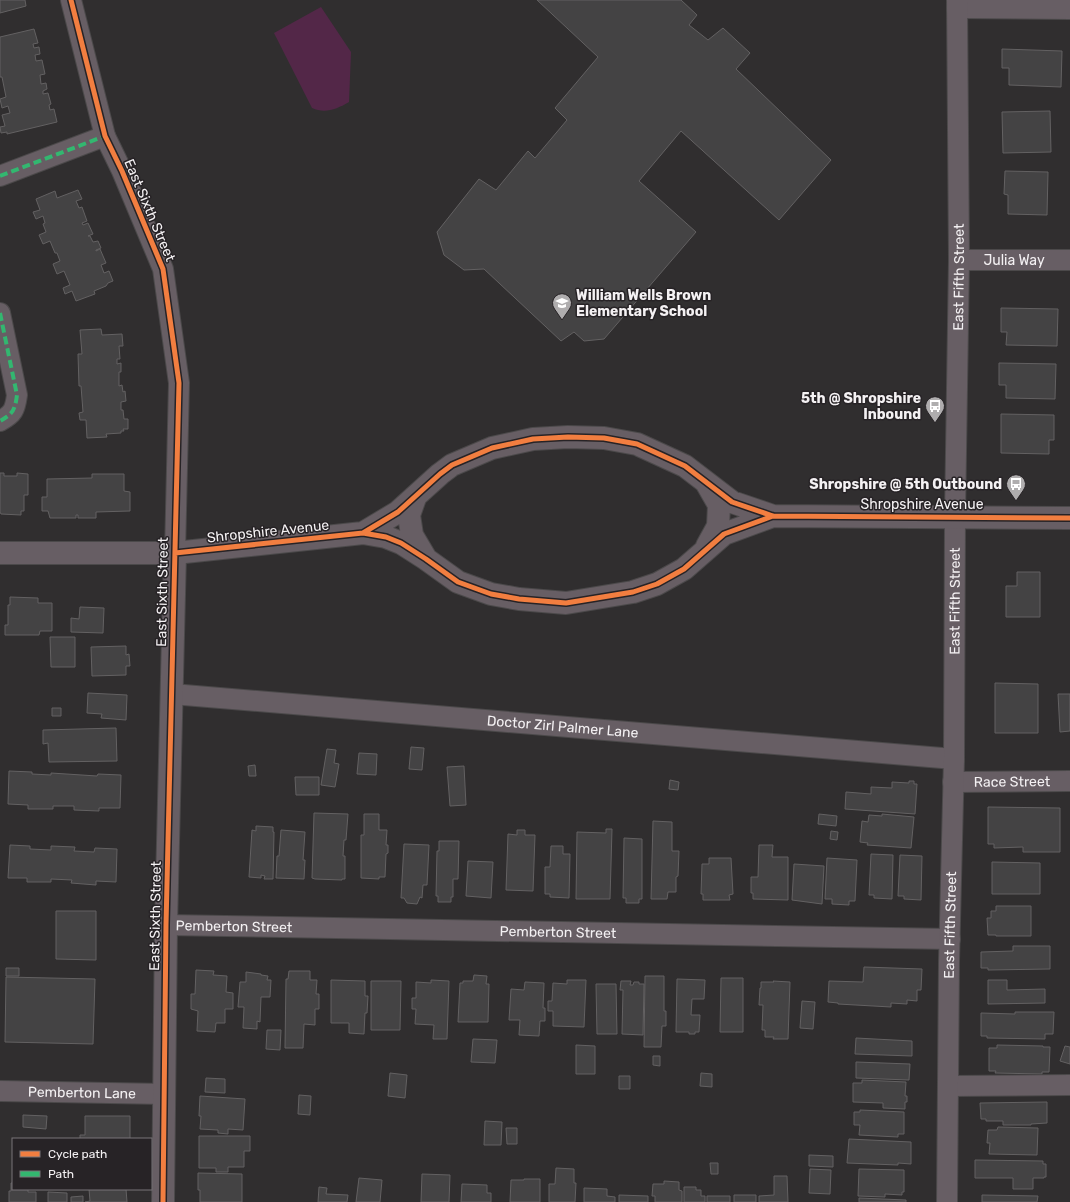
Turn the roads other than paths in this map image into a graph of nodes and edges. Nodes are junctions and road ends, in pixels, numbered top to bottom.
1 (71, 0) edge
2 (957, 4) edge
3 (1070, 9) edge
4 (105, 136) junction
5 (0, 176) edge
6 (959, 260) junction
7 (1070, 260) edge
8 (0, 313) edge
9 (0, 421) edge
10 (706, 483) junction
11 (415, 498) junction
12 (773, 516) junction
13 (955, 516) junction
14 (1070, 518) edge
15 (363, 533) junction
16 (705, 551) junction
17 (0, 552) edge
18 (175, 553) junction
19 (426, 559) junction
20 (172, 694) junction
21 (954, 759) junction
22 (953, 782) junction
23 (1070, 782) edge
24 (166, 925) junction
25 (950, 939) junction
26 (1070, 1085) edge
27 (948, 1086) junction
28 (0, 1090) edge
29 (164, 1094) junction
30 (163, 1202) edge
31 (946, 1202) edge

1 - 4 street, East Sixth Street
2 - 3 street
2 - 6 street, East Fifth Street
4 - 5 street
4 - 18 street, East Sixth Street
6 - 7 street, Julia Way
6 - 13 street, East Fifth Street
8 - 9 street
10 - 11 street, Shropshire Avenue
10 - 12 street, Shropshire Avenue
10 - 16 street, Shropshire Avenue
11 - 15 street, Shropshire Avenue
11 - 19 street, Shropshire Avenue
12 - 13 street, Shropshire Avenue
12 - 16 street, Shropshire Avenue
13 - 14 street, Shropshire Avenue
13 - 21 street, East Fifth Street
15 - 18 street, Shropshire Avenue
15 - 19 street, Shropshire Avenue
16 - 19 street, Shropshire Avenue
17 - 18 street, Shropshire Avenue
18 - 20 street, East Sixth Street
20 - 21 street, Doctor Zirl Palmer Lane
20 - 24 street, East Sixth Street
21 - 22 street, East Fifth Street
22 - 23 street, Race Street
22 - 25 street, East Fifth Street
24 - 25 street, Pemberton Street
24 - 29 street, East Sixth Street
25 - 27 street, East Fifth Street
26 - 27 street
27 - 31 street, East Fifth Street
28 - 29 street, Pemberton Lane
29 - 30 street, East Sixth Street

